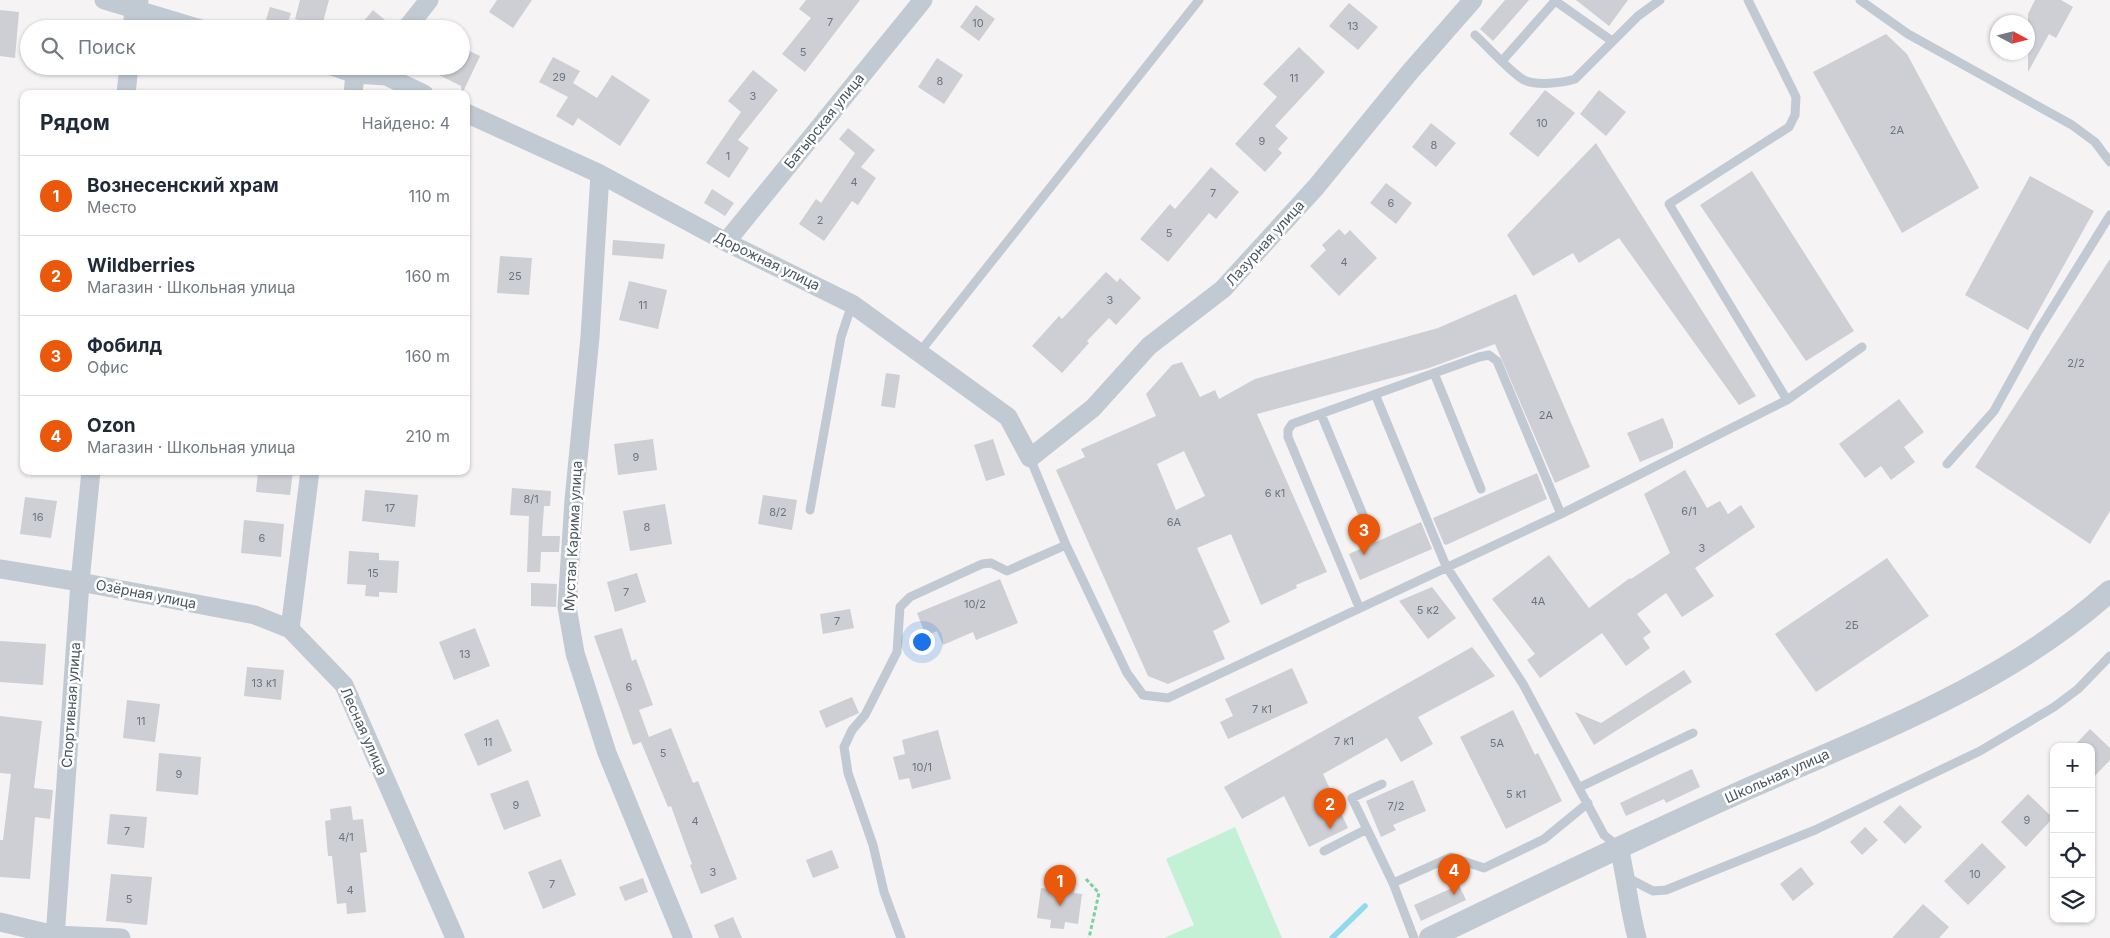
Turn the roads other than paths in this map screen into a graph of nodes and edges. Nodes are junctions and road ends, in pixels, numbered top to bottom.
1 (104, 0) edge
2 (429, 0) edge
3 (923, 0) edge
4 (1199, 0) edge
5 (1473, 0) edge
6 (1660, 0) edge
7 (1748, 0) edge
8 (1860, 0) edge
9 (1555, 1) edge
10 (137, 5) edge
11 (134, 20) edge
12 (177, 20) edge
13 (413, 20) edge
14 (1475, 35) dead end
15 (1612, 41) junction
16 (1502, 61) junction
17 (128, 75) edge
18 (361, 75) edge
19 (382, 75) edge
20 (126, 90) edge
21 (355, 90) edge
22 (416, 90) edge
23 (470, 115) edge
24 (2110, 162) edge
25 (600, 174) junction
26 (2110, 215) edge
27 (726, 242) junction
28 (852, 304) junction
29 (1862, 347) dead end
30 (920, 353) junction
31 (1434, 372) junction
32 (1375, 394) junction
33 (1787, 400) junction
34 (1321, 414) junction
35 (1030, 458) junction
36 (1947, 464) dead end
37 (91, 475) edge
38 (309, 475) edge
39 (1481, 489) dead end
40 (810, 510) dead end
41 (1561, 514) junction
42 (1371, 534) dead end
43 (1066, 545) junction
44 (1446, 566) junction
45 (0, 569) edge
46 (80, 582) junction
47 (2110, 591) edge
48 (1359, 607) junction
49 (290, 629) junction
50 (2110, 656) edge
51 (1692, 733) dead end
52 (1382, 784) dead end
53 (1580, 787) junction
54 (1588, 803) junction
55 (1367, 830) junction
56 (1619, 847) junction
57 (1324, 851) dead end
58 (1626, 877) junction
59 (1393, 883) junction
60 (0, 922) edge
61 (55, 937) edge
62 (121, 938) edge
63 (456, 938) edge
64 (683, 938) edge
65 (901, 938) edge
66 (1414, 938) edge
67 (1430, 938) edge
68 (1637, 938) edge

1 - 10 street
2 - 13 street
3 - 27 street, Батырская улица
4 - 30 lane
5 - 35 street, Лазурная улица
6 - 15 lane
7 - 33 lane
8 - 24 lane
9 - 15 lane
9 - 16 lane
10 - 11 street
10 - 12 street
14 - 16 lane
15 - 16 lane
17 - 20 street
18 - 21 street
19 - 22 street
23 - 25 street, Дорожная улица
25 - 27 street, Дорожная улица
25 - 64 street, Мустая Карима улица
26 - 36 lane
27 - 28 street, Дорожная улица
28 - 30 street, Дорожная улица
28 - 40 lane
29 - 33 lane
30 - 35 street, Дорожная улица
31 - 32 lane
31 - 39 lane
31 - 41 lane
32 - 34 lane
32 - 44 lane
33 - 41 lane
34 - 42 lane
34 - 48 lane
35 - 43 lane
37 - 46 street, Спортивная улица
38 - 49 street
41 - 44 lane
43 - 48 lane
43 - 65 lane
44 - 48 lane
44 - 53 lane
45 - 46 street, Озёрная улица
46 - 49 street, Озёрная улица
46 - 61 street, Спортивная улица
47 - 56 street, Школьная улица
49 - 63 street, Лесная улица
50 - 58 lane
51 - 53 lane
52 - 55 lane
53 - 54 lane
54 - 56 lane
54 - 59 lane
55 - 57 lane
55 - 59 lane
56 - 58 street
56 - 67 street, Школьная улица
58 - 68 street
59 - 66 lane
60 - 61 street
61 - 62 street

